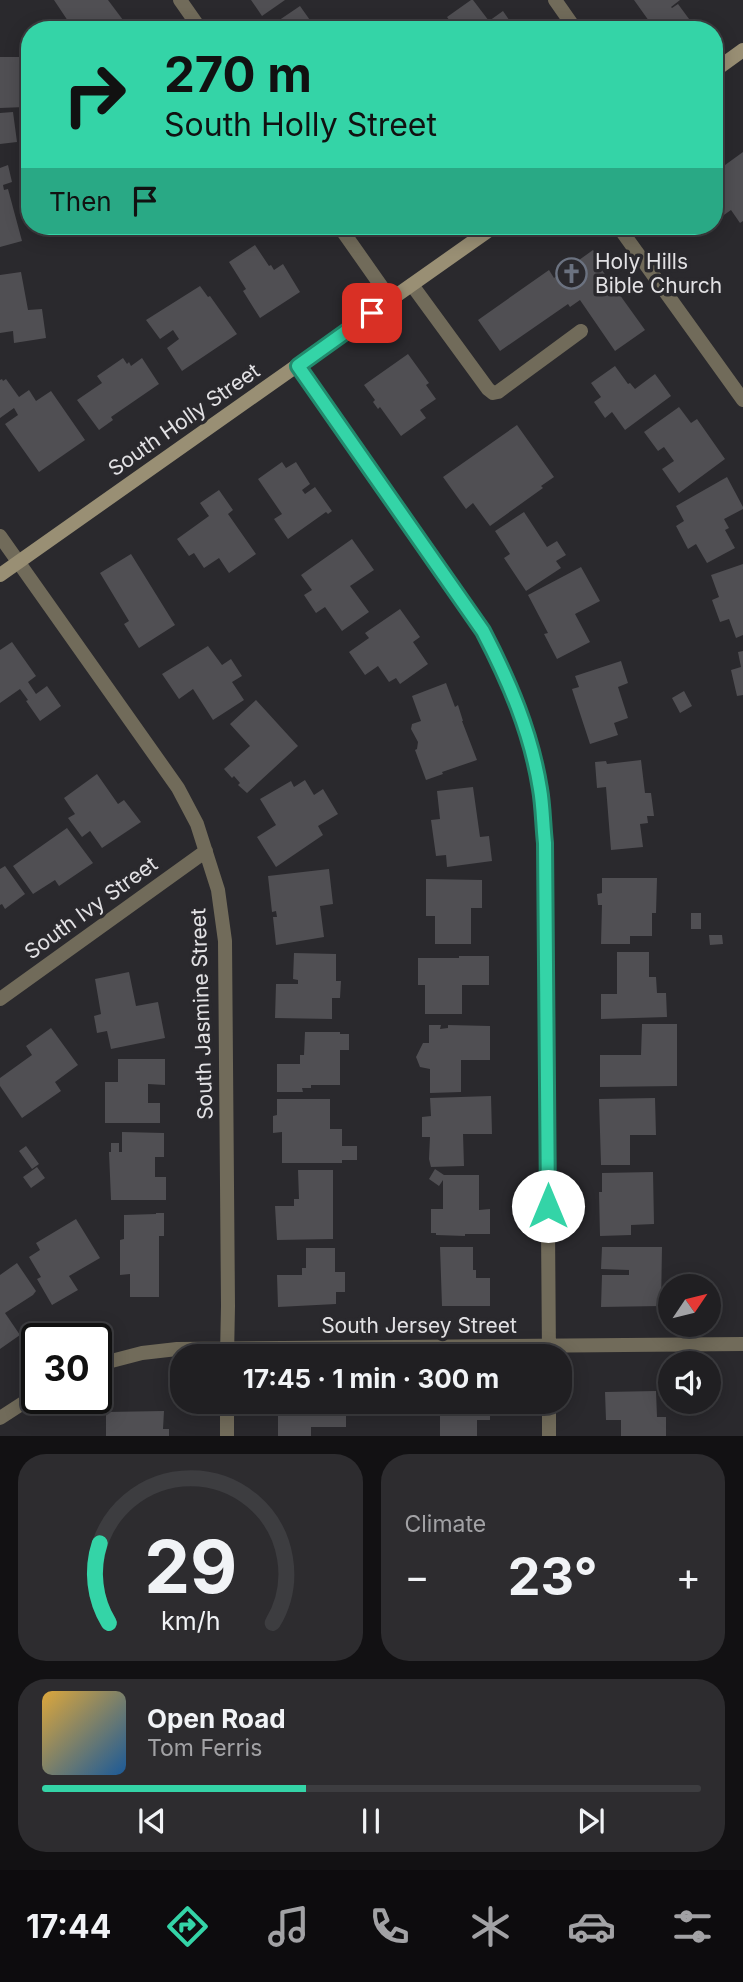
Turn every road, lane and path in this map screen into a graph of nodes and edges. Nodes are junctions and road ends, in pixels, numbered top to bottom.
1 (180, 0) edge
2 (555, 0) edge
3 (195, 21) edge
4 (570, 21) edge
5 (743, 50) edge
6 (723, 64) edge
7 (345, 235) edge
8 (482, 235) edge
9 (624, 235) edge
10 (412, 285) junction
11 (391, 300) junction
12 (581, 331) dead end
13 (298, 366) junction
14 (743, 400) edge
15 (0, 536) edge
16 (18, 562) junction
17 (0, 575) edge
18 (206, 851) junction
19 (0, 999) edge
20 (227, 1344) edge
21 (549, 1344) edge
22 (743, 1345) edge
23 (170, 1350) edge
24 (572, 1350) edge
25 (112, 1361) edge
26 (21, 1404) edge
27 (227, 1414) edge
28 (549, 1414) edge
29 (0, 1418) edge
30 (227, 1436) edge
31 (549, 1436) edge

1 - 3 street
2 - 4 street
5 - 6 street
7 - 11 street
8 - 10 street, South Holly Street
9 - 14 street
10 - 11 street, South Holly Street
10 - 12 street
11 - 13 street, South Holly Street
13 - 16 street, South Holly Street
13 - 21 street
15 - 16 street, South Jasmine Street
16 - 17 street, South Holly Street
16 - 18 street, South Jasmine Street
18 - 19 street, South Ivy Street
18 - 20 street, South Jasmine Street
22 - 24 street, South Jersey Street
23 - 25 street, South Jersey Street
26 - 29 street
27 - 30 street
28 - 31 street

